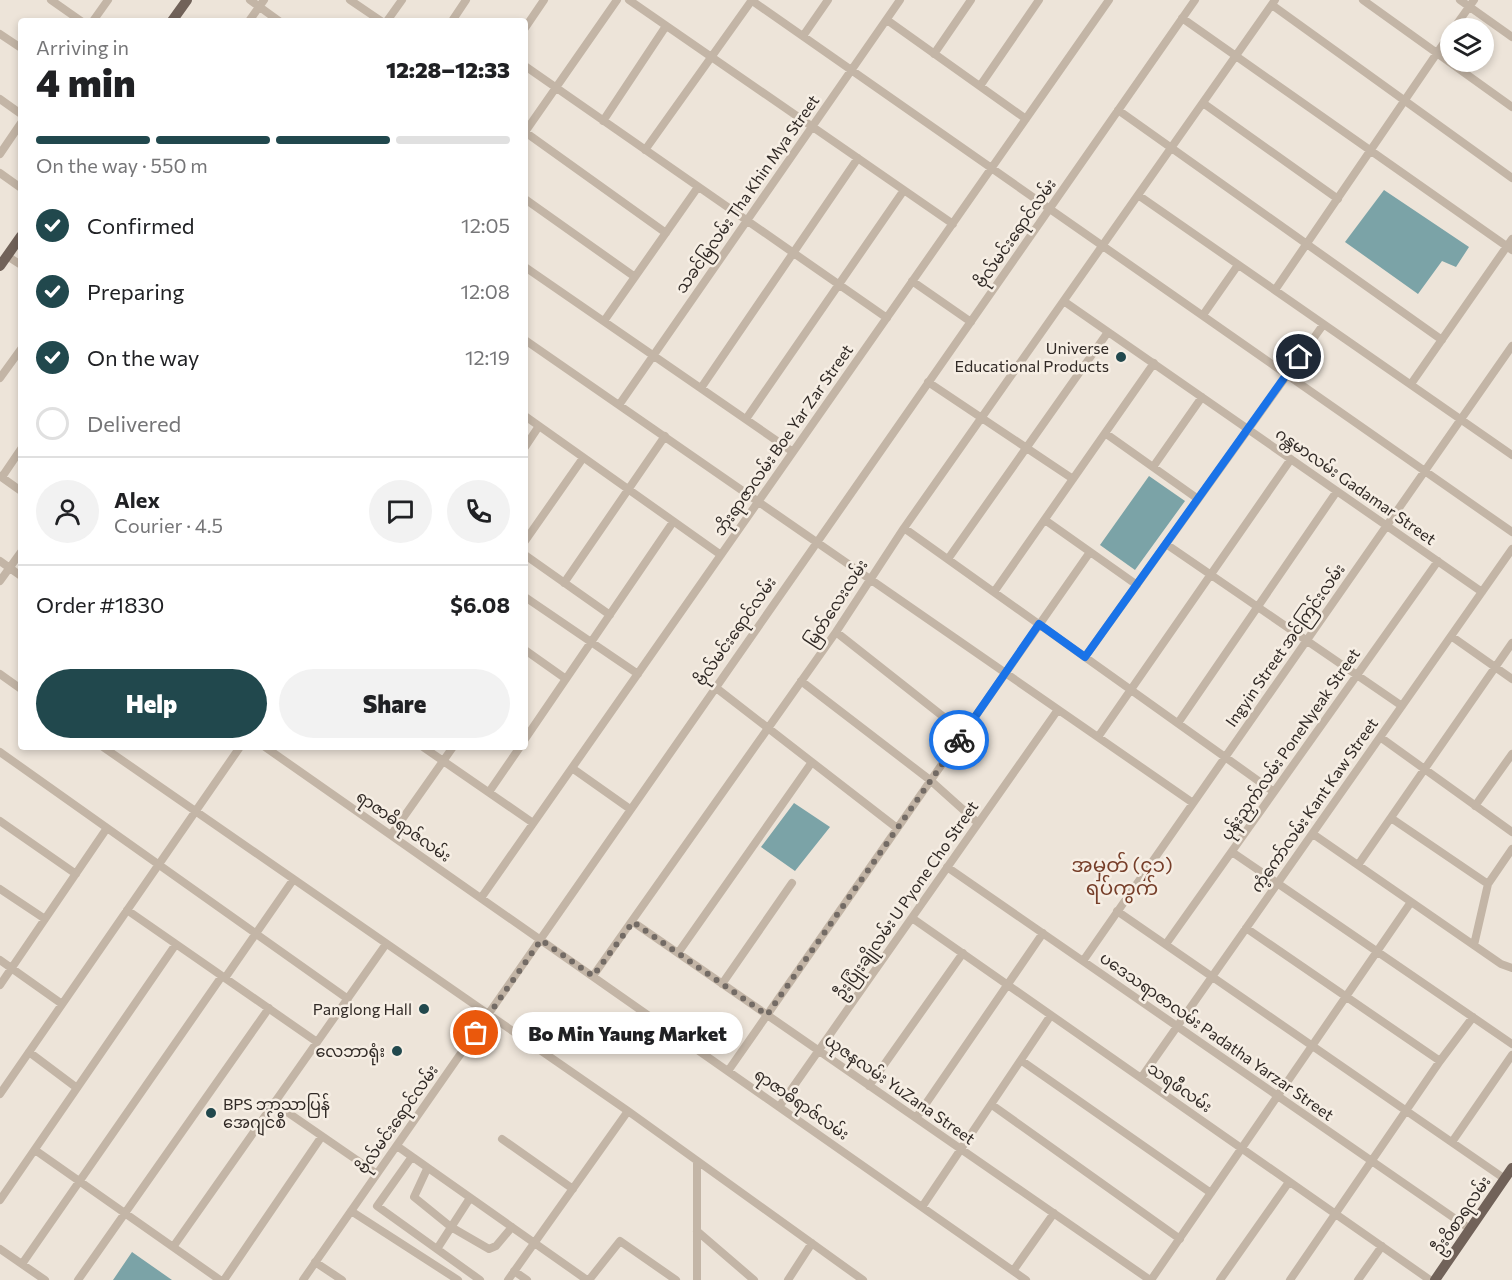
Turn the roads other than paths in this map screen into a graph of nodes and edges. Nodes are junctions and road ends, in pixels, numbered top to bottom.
1 (51, 0) edge
2 (108, 0) edge
3 (187, 0) edge
4 (250, 0) edge
5 (350, 0) edge
6 (402, 0) edge
7 (466, 0) edge
8 (544, 0) edge
9 (617, 0) edge
10 (629, 0) edge
11 (751, 0) edge
12 (828, 0) edge
13 (900, 0) edge
14 (971, 0) edge
15 (1039, 0) edge
16 (1109, 0) edge
17 (1195, 0) edge
18 (1364, 0) edge
19 (1460, 0) edge
20 (262, 3) edge
21 (1273, 3) edge
22 (1472, 3) edge
23 (77, 18) edge
24 (95, 18) edge
25 (174, 18) edge
26 (251, 18) edge
27 (276, 18) edge
28 (377, 18) edge
29 (389, 18) edge
30 (456, 18) edge
31 (1182, 18) junction
32 (1461, 18) edge
33 (886, 20) junction
34 (528, 24) edge
35 (666, 26) junction
36 (0, 34) edge
37 (803, 36) junction
38 (1512, 37) edge
39 (18, 46) edge
40 (1440, 49) edge
41 (1437, 53) junction
42 (934, 54) junction
43 (1236, 56) junction
44 (711, 57) junction
45 (528, 68) edge
46 (852, 70) junction
47 (980, 86) junction
48 (556, 88) junction
49 (0, 99) edge
50 (1405, 100) junction
51 (1203, 103) junction
52 (1512, 107) edge
53 (1118, 110) junction
54 (18, 112) edge
55 (1026, 119) junction
56 (603, 120) junction
57 (18, 127) edge
58 (812, 127) junction
59 (528, 128) edge
60 (528, 134) edge
61 (1170, 149) junction
62 (645, 150) junction
63 (1370, 151) junction
64 (0, 154) edge
65 (858, 158) junction
66 (992, 168) junction
67 (0, 173) edge
68 (1512, 178) edge
69 (18, 186) edge
70 (698, 187) junction
71 (904, 190) junction
72 (1138, 195) junction
73 (1338, 199) junction
74 (528, 201) edge
75 (1050, 208) junction
76 (746, 220) junction
77 (953, 224) junction
78 (666, 233) junction
79 (18, 240) edge
80 (1103, 245) junction
81 (1306, 245) junction
82 (1510, 245) edge
83 (793, 253) junction
84 (7, 256) junction
85 (18, 263) edge
86 (1238, 265) junction
87 (0, 266) edge
88 (528, 269) edge
89 (634, 277) junction
90 (912, 282) junction
91 (839, 285) junction
92 (1275, 290) junction
93 (1065, 302) junction
94 (1203, 315) junction
95 (887, 318) junction
96 (604, 321) junction
97 (971, 322) junction
98 (1323, 325) junction
99 (1108, 332) junction
100 (1442, 340) junction
101 (528, 342) edge
102 (1512, 346) edge
103 (18, 353) edge
104 (653, 355) junction
105 (1154, 363) junction
106 (1287, 374) junction
107 (0, 378) edge
108 (928, 382) junction
109 (1411, 384) junction
110 (701, 388) junction
111 (1202, 397) junction
112 (619, 405) junction
113 (528, 418) edge
114 (746, 419) junction
115 (983, 419) junction
116 (1461, 419) junction
117 (539, 426) junction
118 (1248, 429) junction
119 (1105, 433) junction
120 (665, 436) junction
121 (528, 442) edge
122 (1026, 448) junction
123 (793, 452) junction
124 (18, 453) edge
125 (1512, 455) edge
126 (583, 458) junction
127 (1291, 459) junction
128 (1153, 467) junction
129 (1425, 470) junction
130 (1, 477) edge
131 (1073, 479) junction
132 (18, 489) edge
133 (628, 490) junction
134 (1337, 491) junction
135 (1198, 499) junction
136 (759, 501) junction
137 (1045, 520) junction
138 (674, 522) junction
139 (1387, 525) junction
140 (904, 528) junction
141 (1512, 532) edge
142 (528, 537) edge
143 (816, 541) junction
144 (1166, 544) junction
145 (1512, 549) edge
146 (1090, 552) junction
147 (721, 555) junction
148 (18, 556) edge
149 (528, 557) edge
150 (948, 559) junction
151 (0, 561) edge
152 (1438, 561) junction
153 (10, 568) junction
154 (18, 574) edge
155 (1211, 574) junction
156 (870, 578) junction
157 (0, 581) edge
158 (564, 583) junction
159 (1137, 585) junction
160 (1482, 591) junction
161 (994, 592) junction
162 (528, 599) edge
163 (1258, 607) junction
164 (610, 615) junction
165 (1039, 624) junction
166 (836, 632) junction
167 (1451, 636) junction
168 (1307, 641) junction
169 (591, 643) junction
170 (1512, 643) edge
171 (528, 652) edge
172 (1085, 657) junction
173 (1495, 667) junction
174 (1005, 673) junction
175 (0, 674) edge
176 (638, 674) junction
177 (1358, 676) junction
178 (566, 679) junction
179 (1512, 679) edge
180 (801, 681) junction
181 (18, 687) edge
182 (715, 687) junction
183 (1131, 690) junction
184 (1402, 706) junction
185 (1057, 711) junction
186 (1178, 723) junction
187 (768, 728) junction
188 (964, 733) junction
189 (528, 735) edge
190 (1098, 737) junction
191 (1380, 737) junction
192 (107, 750) edge
193 (238, 750) edge
194 (269, 750) edge
195 (427, 750) edge
196 (451, 750) edge
197 (518, 750) edge
198 (0, 752) edge
199 (1512, 754) edge
200 (1225, 758) junction
201 (443, 761) junction
202 (812, 762) junction
203 (572, 768) junction
204 (1424, 769) junction
205 (930, 780) junction
206 (489, 792) junction
207 (1274, 792) junction
208 (1193, 803) junction
209 (1475, 806) junction
210 (630, 809) junction
211 (195, 813) junction
212 (1391, 818) junction
213 (0, 821) edge
214 (978, 823) junction
215 (533, 824) junction
216 (107, 828) junction
217 (897, 828) junction
218 (1512, 832) edge
219 (1313, 834) junction
220 (391, 836) junction
221 (1512, 849) edge
222 (1232, 852) junction
223 (160, 864) junction
224 (1358, 865) junction
225 (947, 867) junction
226 (76, 874) junction
227 (293, 880) junction
228 (792, 883) dead end
229 (1277, 884) junction
230 (1488, 884) junction
231 (0, 889) edge
232 (481, 898) junction
233 (1411, 902) junction
234 (128, 910) junction
235 (1118, 911) junction
236 (912, 918) junction
237 (45, 919) junction
238 (633, 922) junction
239 (1246, 928) junction
240 (255, 933) junction
241 (1043, 933) junction
242 (176, 944) junction
243 (386, 944) junction
244 (1166, 944) junction
245 (1474, 945) junction
246 (537, 947) junction
247 (1377, 952) junction
248 (963, 953) junction
249 (678, 954) junction
250 (0, 960) edge
251 (1083, 961) junction
252 (11, 968) junction
253 (1512, 968) edge
254 (1211, 975) junction
255 (593, 976) junction
256 (223, 977) junction
257 (722, 984) junction
258 (1007, 984) junction
259 (0, 985) edge
260 (1346, 997) junction
261 (348, 999) junction
262 (62, 1004) junction
263 (268, 1008) junction
264 (491, 1011) junction
265 (767, 1015) junction
266 (1051, 1015) junction
267 (1473, 1017) junction
268 (1177, 1026) junction
269 (317, 1042) junction
270 (1512, 1044) edge
271 (1312, 1045) junction
272 (819, 1051) junction
273 (29, 1052) junction
274 (1512, 1055) edge
275 (1022, 1061) junction
276 (1440, 1061) junction
277 (728, 1071) junction
278 (1141, 1078) junction
279 (869, 1086) junction
280 (77, 1088) junction
281 (0, 1095) edge
282 (1278, 1096) junction
283 (274, 1103) junction
284 (992, 1106) junction
285 (779, 1107) junction
286 (628, 1111) junction
287 (1407, 1111) junction
288 (916, 1118) junction
289 (322, 1136) junction
290 (502, 1139) dead end
291 (1452, 1142) junction
292 (397, 1146) junction
293 (1242, 1148) junction
294 (961, 1149) junction
295 (35, 1150) junction
296 (411, 1158) junction
297 (1371, 1160) junction
298 (697, 1161) junction
299 (1512, 1168) edge
300 (427, 1169) junction
301 (377, 1174) junction
302 (1505, 1179) junction
303 (79, 1181) junction
304 (1289, 1182) junction
305 (573, 1189) junction
306 (1211, 1193) junction
307 (470, 1198) junction
308 (0, 1200) edge
309 (922, 1207) junction
310 (351, 1211) junction
311 (125, 1213) junction
312 (1054, 1214) junction
313 (1335, 1214) junction
314 (451, 1227) junction
315 (512, 1227) junction
316 (1470, 1229) junction
317 (697, 1231) junction
318 (1180, 1239) junction
319 (534, 1243) junction
320 (812, 1243) junction
321 (1382, 1246) junction
322 (173, 1247) junction
323 (0, 1249) edge
324 (437, 1249) junction
325 (315, 1262) junction
326 (22, 1264) junction
327 (514, 1271) junction
328 (1013, 1271) junction
329 (673, 1279) edge
330 (45, 1280) edge
331 (78, 1280) edge
332 (222, 1280) edge
333 (303, 1280) edge
334 (342, 1280) edge
335 (456, 1280) edge
336 (480, 1280) edge
337 (508, 1280) edge
338 (527, 1280) edge
339 (588, 1280) edge
340 (697, 1280) edge
341 (754, 1280) edge
342 (788, 1280) edge
343 (863, 1280) edge
344 (1026, 1280) edge
345 (1151, 1280) edge
346 (1220, 1280) edge
347 (1290, 1280) edge
348 (1359, 1280) edge
349 (1430, 1280) edge
350 (1435, 1280) edge

1 - 23 street
2 - 24 street
3 - 25 main road
4 - 20 street
5 - 28 street
6 - 29 street
7 - 30 street
8 - 34 street
9 - 48 street
10 - 35 street
11 - 37 street
11 - 44 street
12 - 37 street
13 - 33 street, သခင်မြလမ်း Tha Khin Mya Street
14 - 42 street
15 - 47 street
16 - 55 street, ဘိုးရာဇာလမ်း Boe Yar Zar Street
17 - 31 street, ဗိုလ်မင်းရောင်လမ်း
18 - 41 street
19 - 22 street
20 - 26 street
20 - 27 street
21 - 43 street, မြတ်လေးလမ်း
21 - 50 street
22 - 32 street
22 - 38 street
31 - 43 street
31 - 53 street, ဗိုလ်မင်းရောင်လမ်း
33 - 42 street
33 - 46 street, သခင်မြလမ်း Tha Khin Mya Street
35 - 44 street
35 - 56 street
36 - 39 street
37 - 46 street
40 - 41 street
41 - 50 street
41 - 52 street
42 - 47 street
43 - 51 street, မြတ်လေးလမ်း
43 - 63 street
44 - 58 street
44 - 62 street
45 - 48 street
46 - 58 street, သခင်မြလမ်း Tha Khin Mya Street
46 - 66 street
47 - 55 street
48 - 56 street
48 - 59 street
49 - 54 street
50 - 63 street
50 - 68 street
51 - 61 street, မြတ်လေးလမ်း
51 - 73 street
53 - 61 street
53 - 75 street, ဗိုလ်မင်းရောင်လမ်း
55 - 66 street, ဘိုးရာဇာလမ်း Boe Yar Zar Street
56 - 62 street
57 - 64 street
58 - 65 street
58 - 76 street, သခင်မြလမ်း Tha Khin Mya Street
60 - 78 street
61 - 72 street, မြတ်လေးလမ်း
61 - 81 street
62 - 70 street
63 - 73 street
63 - 82 street
65 - 71 street
65 - 83 street
66 - 75 street
66 - 77 street, ဘိုးရာဇာလမ်း Boe Yar Zar Street
67 - 69 street
70 - 76 street
70 - 78 street
71 - 77 street
71 - 91 street
72 - 80 street, မြတ်လေးလမ်း
72 - 86 street
73 - 81 street
74 - 89 street
75 - 80 street
75 - 97 street, ဗိုလ်မင်းရောင်လမ်း
76 - 83 street
76 - 104 street, သခင်မြလမ်း Tha Khin Mya Street
77 - 90 street, ဘိုးရာဇာလမ်း Boe Yar Zar Street
78 - 89 street
79 - 84 main road
80 - 93 street, မြတ်လေးလမ်း
80 - 94 street
81 - 92 street
81 - 100 street
82 - 100 street
83 - 91 street
83 - 110 street
84 - 85 street
84 - 87 main road
86 - 92 street
86 - 94 street
88 - 96 street
89 - 96 street
90 - 95 street, ဘိုးရာဇာလမ်း Boe Yar Zar Street
90 - 97 street
91 - 95 street
91 - 114 street
92 - 98 street
93 - 99 street, ဂန္တမာလမ်း Gadamar Street
93 - 115 street, မြတ်လေးလမ်း
94 - 106 street
95 - 123 street, ဘိုးရာဇာလမ်း Boe Yar Zar Street
96 - 104 street
97 - 108 street, ဗိုလ်မင်းရောင်လမ်း
98 - 106 street
98 - 109 street
99 - 105 street, ဂန္တမာလမ်း Gadamar Street
99 - 122 street
100 - 109 street
101 - 112 street
102 - 116 street, Ingyin Street အင်ကြင်းလမ်း
103 - 107 street
104 - 110 street
104 - 112 street, သခင်မြလမ်း Tha Khin Mya Street
105 - 111 street, ဂန္တမာလမ်း Gadamar Street
105 - 119 street
106 - 118 street
106 - 129 street
108 - 115 street
108 - 143 street, ဗိုလ်မင်းရောင်လမ်း
109 - 116 street
110 - 114 street
111 - 118 street, ဂန္တမာလမ်း Gadamar Street
111 - 128 street
112 - 120 street
113 - 117 street
114 - 123 street
115 - 122 street
115 - 140 street, မြတ်လေးလမ်း
116 - 125 street
116 - 129 street, Ingyin Street အင်ကြင်းလမ်း
117 - 121 street
117 - 126 street
118 - 127 street, ဂန္တမာလမ်း Gadamar Street
118 - 135 street
119 - 128 street
119 - 131 street
120 - 133 street
120 - 136 street
122 - 131 street
122 - 150 street
123 - 136 street, ဘိုးရာဇာလမ်း Boe Yar Zar Street
124 - 130 street
126 - 133 street
126 - 142 street
127 - 134 street, ဂန္တမာလမ်း Gadamar Street
127 - 155 street
128 - 135 street
129 - 139 street, Ingyin Street အင်ကြင်းလမ်း
129 - 141 street
130 - 132 street
131 - 137 street
133 - 138 street
133 - 158 street
134 - 139 street, ဂန္တမာလမ်း Gadamar Street
134 - 163 street
135 - 144 street
136 - 143 street
136 - 147 street, ဘိုးရာဇာလမ်း Boe Yar Zar Street
137 - 146 street
137 - 161 street
138 - 147 street
138 - 164 street
139 - 152 street, ဂန္တမာလမ်း Gadamar Street
139 - 168 street, Ingyin Street အင်ကြင်းလမ်း
140 - 150 street
140 - 156 street, မြတ်လေးလမ်း
143 - 156 street
143 - 182 street, ဗိုလ်မင်းရောင်လမ်း
144 - 155 street
144 - 159 street
145 - 160 street, ကံ့ကော်လမ်း Kant Kaw Street
146 - 159 street
146 - 165 street
147 - 176 street, ဘိုးရာဇာလမ်း Boe Yar Zar Street
148 - 153 street
149 - 158 street
150 - 161 street
151 - 153 street
152 - 160 street, ဂန္တမာလမ်း Gadamar Street
152 - 177 street, ပုန်းညှက်လမ်း PoneNyeak Street
153 - 154 street
153 - 157 street
155 - 163 street
155 - 183 street
156 - 166 street, မြတ်လေးလမ်း
156 - 174 street
158 - 164 street
159 - 172 street
160 - 167 street, ကံ့ကော်လမ်း Kant Kaw Street
161 - 165 street
162 - 169 street
163 - 168 street
163 - 186 street
164 - 169 street
165 - 172 street
165 - 174 street
166 - 180 street, မြတ်လေးလမ်း
166 - 188 street
167 - 173 street
167 - 184 street, ကံ့ကော်လမ်း Kant Kaw Street
168 - 177 street
168 - 200 street, Ingyin Street အင်ကြင်းလမ်း
169 - 176 street
169 - 178 street
170 - 173 street
171 - 178 street
172 - 183 street
173 - 179 street
173 - 204 street
174 - 185 street
174 - 188 street
175 - 181 street
176 - 203 street, ဘိုးရာဇာလမ်း Boe Yar Zar Street
177 - 184 street
177 - 207 street, ပုန်းညှက်လမ်း PoneNyeak Street
178 - 189 street
180 - 187 street, မြတ်လေးလမ်း
180 - 205 street
182 - 187 street
182 - 210 street, ဗိုလ်မင်းရောင်လမ်း
183 - 186 street
183 - 190 street
184 - 191 street, ကံ့ကော်လမ်း Kant Kaw Street
185 - 190 street
185 - 214 street, ဦးပြုံးချိုလမ်း U Pyone Cho Street
186 - 200 street
187 - 202 street
187 - 238 street, မြတ်လေးလမ်း
188 - 205 street
190 - 208 street
191 - 204 street
191 - 219 street, ကံ့ကော်လမ်း Kant Kaw Street
192 - 211 street
193 - 211 street
194 - 220 street, ရာဇာဓိရာဇ်လမ်း
195 - 201 street
196 - 201 street
197 - 206 street
198 - 216 street
199 - 209 street
200 - 207 street
200 - 208 street, Ingyin Street အင်ကြင်းလမ်း
201 - 206 street
201 - 220 street
202 - 217 street
202 - 249 street
203 - 210 street
203 - 215 street, ဘိုးရာဇာလမ်း Boe Yar Zar Street
204 - 209 street
204 - 212 street
205 - 214 street
205 - 217 street
206 - 215 street
207 - 222 street, ပုန်းညှက်လမ်း PoneNyeak Street
208 - 235 street, Ingyin Street အင်ကြင်းလမ်း
209 - 218 street
210 - 246 street, ဗိုလ်မင်းရောင်လမ်း
211 - 223 street
211 - 227 street
212 - 224 street
212 - 230 street
213 - 226 street
214 - 225 street, ဦးပြုံးချိုလမ်း U Pyone Cho Street
215 - 232 street, ဘိုးရာဇာလမ်း Boe Yar Zar Street
216 - 223 street
216 - 226 street
217 - 265 street
219 - 224 street
219 - 229 street, ကံ့ကော်လမ်း Kant Kaw Street
220 - 232 street, ရာဇာဓိရာဇ်လမ်း
221 - 230 street
222 - 229 street
222 - 244 street, ပုန်းညှက်လမ်း PoneNyeak Street
223 - 234 street
223 - 240 street
224 - 233 street
225 - 236 street, ဦးပြုံးချိုလမ်း U Pyone Cho Street
225 - 241 street, ပဒေသရာဇာလမ်း Padatha Yarzar Street
226 - 237 street
227 - 240 street
227 - 243 street
228 - 257 street
229 - 239 street, ကံ့ကော်လမ်း Kant Kaw Street
229 - 247 street
230 - 245 street
231 - 237 street
232 - 246 street, ရာဇာဓိရာဇ်လမ်း
233 - 245 street
233 - 247 street
234 - 242 street
234 - 262 street
235 - 244 street
235 - 251 street, Ingyin Street အင်ကြင်းလမ်း
236 - 248 street, သရဖီလမ်း
236 - 272 street, ဦးပြုံးချိုလမ်း U Pyone Cho Street
237 - 252 street
238 - 249 street, ယုဇနလမ်း YuZana Street
238 - 255 street, မြတ်လေးလမ်း
239 - 254 street, ကံ့ကော်လမ်း Kant Kaw Street
239 - 260 street
240 - 256 street
240 - 261 street
241 - 251 street, ပဒေသရာဇာလမ်း Padatha Yarzar Street
241 - 258 street
242 - 256 street
242 - 280 street
243 - 261 street
243 - 264 street
244 - 254 street
245 - 253 street
246 - 255 street, ရာဇာဓိရာဇ်လမ်း
246 - 264 street, ဗိုလ်မင်းရောင်လမ်း
247 - 260 street
247 - 267 street
248 - 258 street, သရဖီလမ်း
248 - 279 street
249 - 257 street, ယုဇနလမ်း YuZana Street
250 - 252 street
251 - 268 street, ပဒေသရာဇာလမ်း Padatha Yarzar Street
252 - 259 street
252 - 262 street
254 - 268 street, ကံ့ကော်လမ်း Kant Kaw Street
254 - 271 street
255 - 277 street, ရာဇာဓိရာဇ်လမ်း
256 - 263 street
256 - 303 street
257 - 265 street, ယုဇနလမ်း YuZana Street
258 - 266 street, သရဖီလမ်း
258 - 288 street
260 - 271 street
260 - 276 street
261 - 269 street
262 - 273 street
263 - 269 street
263 - 311 street
264 - 286 street
264 - 292 street, ဗိုလ်မင်းရောင်လမ်း
265 - 272 street, ယုဇနလမ်း YuZana Street
265 - 277 street
266 - 275 street
266 - 278 street, သရဖီလမ်း
267 - 270 street
267 - 276 street
268 - 278 street, ကံ့ကော်လမ်း Kant Kaw Street
268 - 282 street, ပဒေသရာဇာလမ်း Padatha Yarzar Street
269 - 283 street
271 - 282 street
271 - 287 street
272 - 279 street, ယုဇနလမ်း YuZana Street
272 - 285 street, ဦးပြုံးချိုလမ်း U Pyone Cho Street
273 - 280 street
273 - 281 street
274 - 291 street
275 - 284 street
275 - 306 street
276 - 287 street
277 - 285 street, ရာဇာဓိရာဇ်လမ်း
278 - 293 street, သရဖီလမ်း
279 - 288 street, ယုဇနလမ်း YuZana Street
280 - 295 street
282 - 293 street
282 - 297 street, ပဒေသရာဇာလမ်း Padatha Yarzar Street
283 - 289 street
283 - 322 street
284 - 294 street
284 - 318 street
285 - 309 street, ရာဇာဓိရာဇ်လမ်း
286 - 298 street
286 - 305 street
287 - 291 street
287 - 297 street
288 - 294 street, ယုဇနလမ်း YuZana Street
289 - 301 street
289 - 332 street
290 - 305 street
291 - 302 street
292 - 296 street
292 - 301 street, ဗိုလ်မင်းရောင်လမ်း
293 - 304 street, သရဖီလမ်း
293 - 306 street
294 - 309 street
294 - 312 street, ယုဇနလမ်း YuZana Street
295 - 303 street
295 - 308 street
296 - 300 street
296 - 324 street
297 - 313 street
297 - 316 street, ပဒေသရာဇာလမ်း Padatha Yarzar Street
298 - 317 street
298 - 320 street
299 - 302 main road, ဦးဝိစာရလမ်း
300 - 307 street
300 - 314 street
301 - 310 street, ဗိုလ်မင်းရောင်လမ်း
302 - 316 main road, ဦးဝိစာရလမ်း
303 - 311 street
303 - 326 street
304 - 313 street, သရဖီလမ်း
304 - 346 street
305 - 319 street
306 - 318 street
307 - 314 street
307 - 315 street
309 - 328 street, ရာဇာဓိရာဇ်လမ်း
310 - 325 street, ဗိုလ်မင်းရောင်လမ်း
310 - 335 street
311 - 322 street
311 - 331 street
312 - 328 street
312 - 345 street, ယုဇနလမ်း YuZana Street
313 - 321 street, သရဖီလမ်း
313 - 347 street
314 - 315 street
314 - 324 street
315 - 319 street
316 - 350 main road, ဦးဝိစာရလမ်း
317 - 340 street
317 - 341 street
318 - 345 street
319 - 327 street
319 - 339 street
320 - 342 street
320 - 343 street
321 - 348 street
321 - 349 street, သရဖီလမ်း
322 - 332 street
323 - 326 street
324 - 336 street
325 - 333 street, ဗိုလ်မင်းရောင်လမ်း
325 - 334 street
326 - 330 street
327 - 337 street
327 - 338 street
328 - 344 street, ရာဇာဓိရာဇ်လမ်း
329 - 339 street

